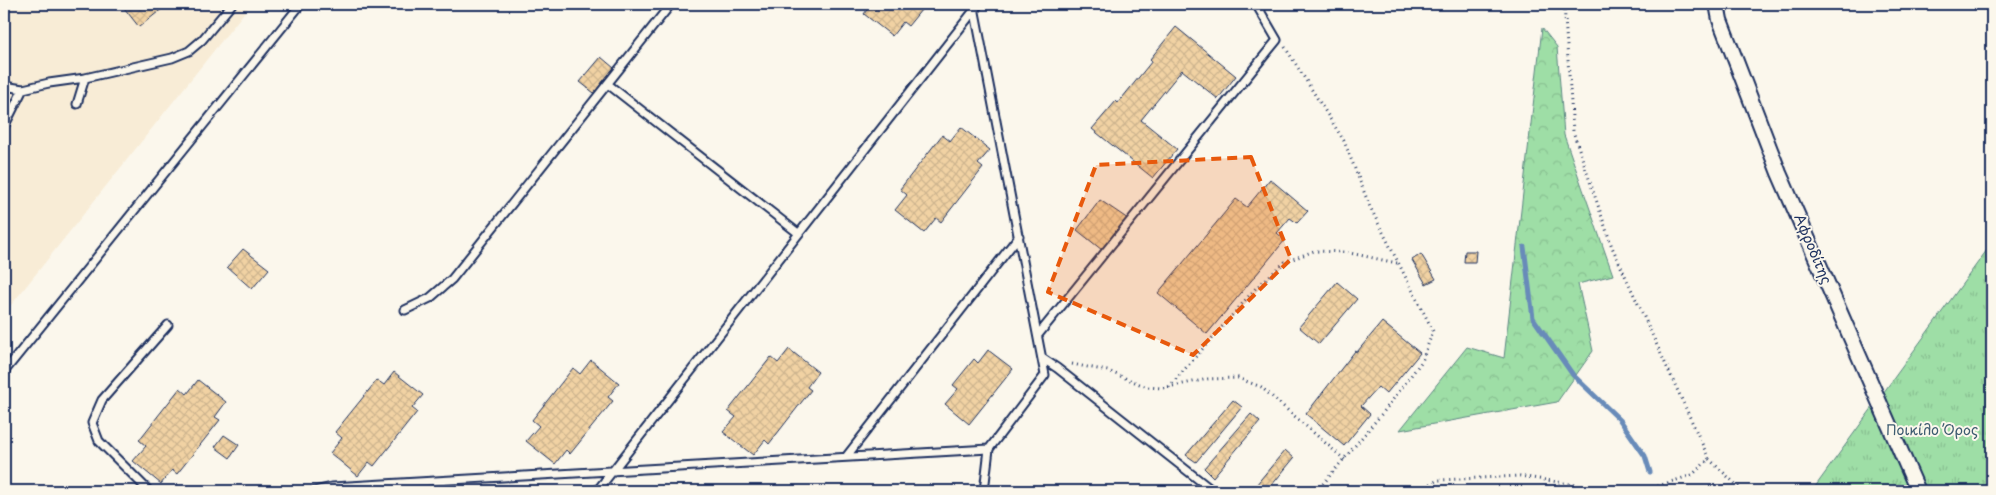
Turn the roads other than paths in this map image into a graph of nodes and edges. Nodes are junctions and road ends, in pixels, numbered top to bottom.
1 (232, 4) edge
2 (301, 4) edge
3 (671, 4) edge
4 (1256, 4) edge
5 (1717, 4) edge
6 (975, 6) edge
7 (86, 78) junction
8 (609, 85) junction
9 (4, 86) edge
10 (23, 89) junction
11 (77, 104) dead end
12 (4, 127) edge
13 (798, 233) junction
14 (1019, 236) junction
15 (405, 310) dead end
16 (168, 325) dead end
17 (1038, 335) junction
18 (1042, 358) junction
19 (4, 372) edge
20 (989, 449) junction
21 (846, 457) junction
22 (614, 470) junction
23 (149, 491) edge
24 (314, 491) edge
25 (597, 491) edge
26 (984, 491) edge
27 (1213, 491) edge
28 (1918, 491) edge

1 - 7 lane
2 - 19 lane
3 - 8 lane
4 - 17 lane
5 - 28 street, Αφροδίτης
6 - 13 lane
6 - 14 lane
7 - 10 lane
7 - 11 lane
8 - 13 lane
8 - 15 lane
9 - 10 lane
10 - 12 lane
13 - 22 lane
14 - 17 lane
14 - 21 lane
16 - 23 lane
17 - 18 lane
18 - 20 lane
18 - 27 lane
20 - 21 lane
20 - 26 lane
21 - 22 lane
22 - 24 lane
22 - 25 lane

